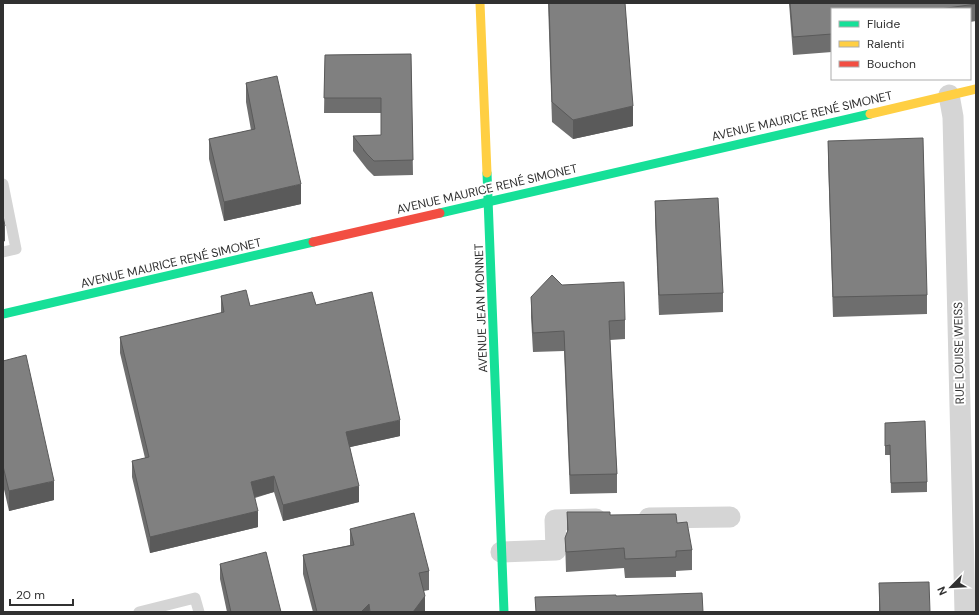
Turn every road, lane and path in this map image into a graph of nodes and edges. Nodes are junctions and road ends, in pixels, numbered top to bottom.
1 (480, 3) edge
2 (976, 89) edge
3 (949, 95) junction
4 (3, 184) edge
5 (488, 202) junction
6 (3, 252) edge
7 (3, 314) edge
8 (730, 517) dead end
9 (501, 552) junction
10 (139, 612) edge
11 (199, 612) edge
12 (504, 612) edge
13 (965, 612) edge

1 - 5 street, AVENUE JEAN MONNET
2 - 3 street, AVENUE MAURICE RENÉ SIMONET
3 - 5 street, AVENUE MAURICE RENÉ SIMONET
3 - 13 street, RUE LOUISE WEISS
4 - 6 lane
5 - 7 street, AVENUE MAURICE RENÉ SIMONET
5 - 9 street, AVENUE JEAN MONNET
8 - 9 street
9 - 12 street, AVENUE JEAN MONNET
10 - 11 lane

